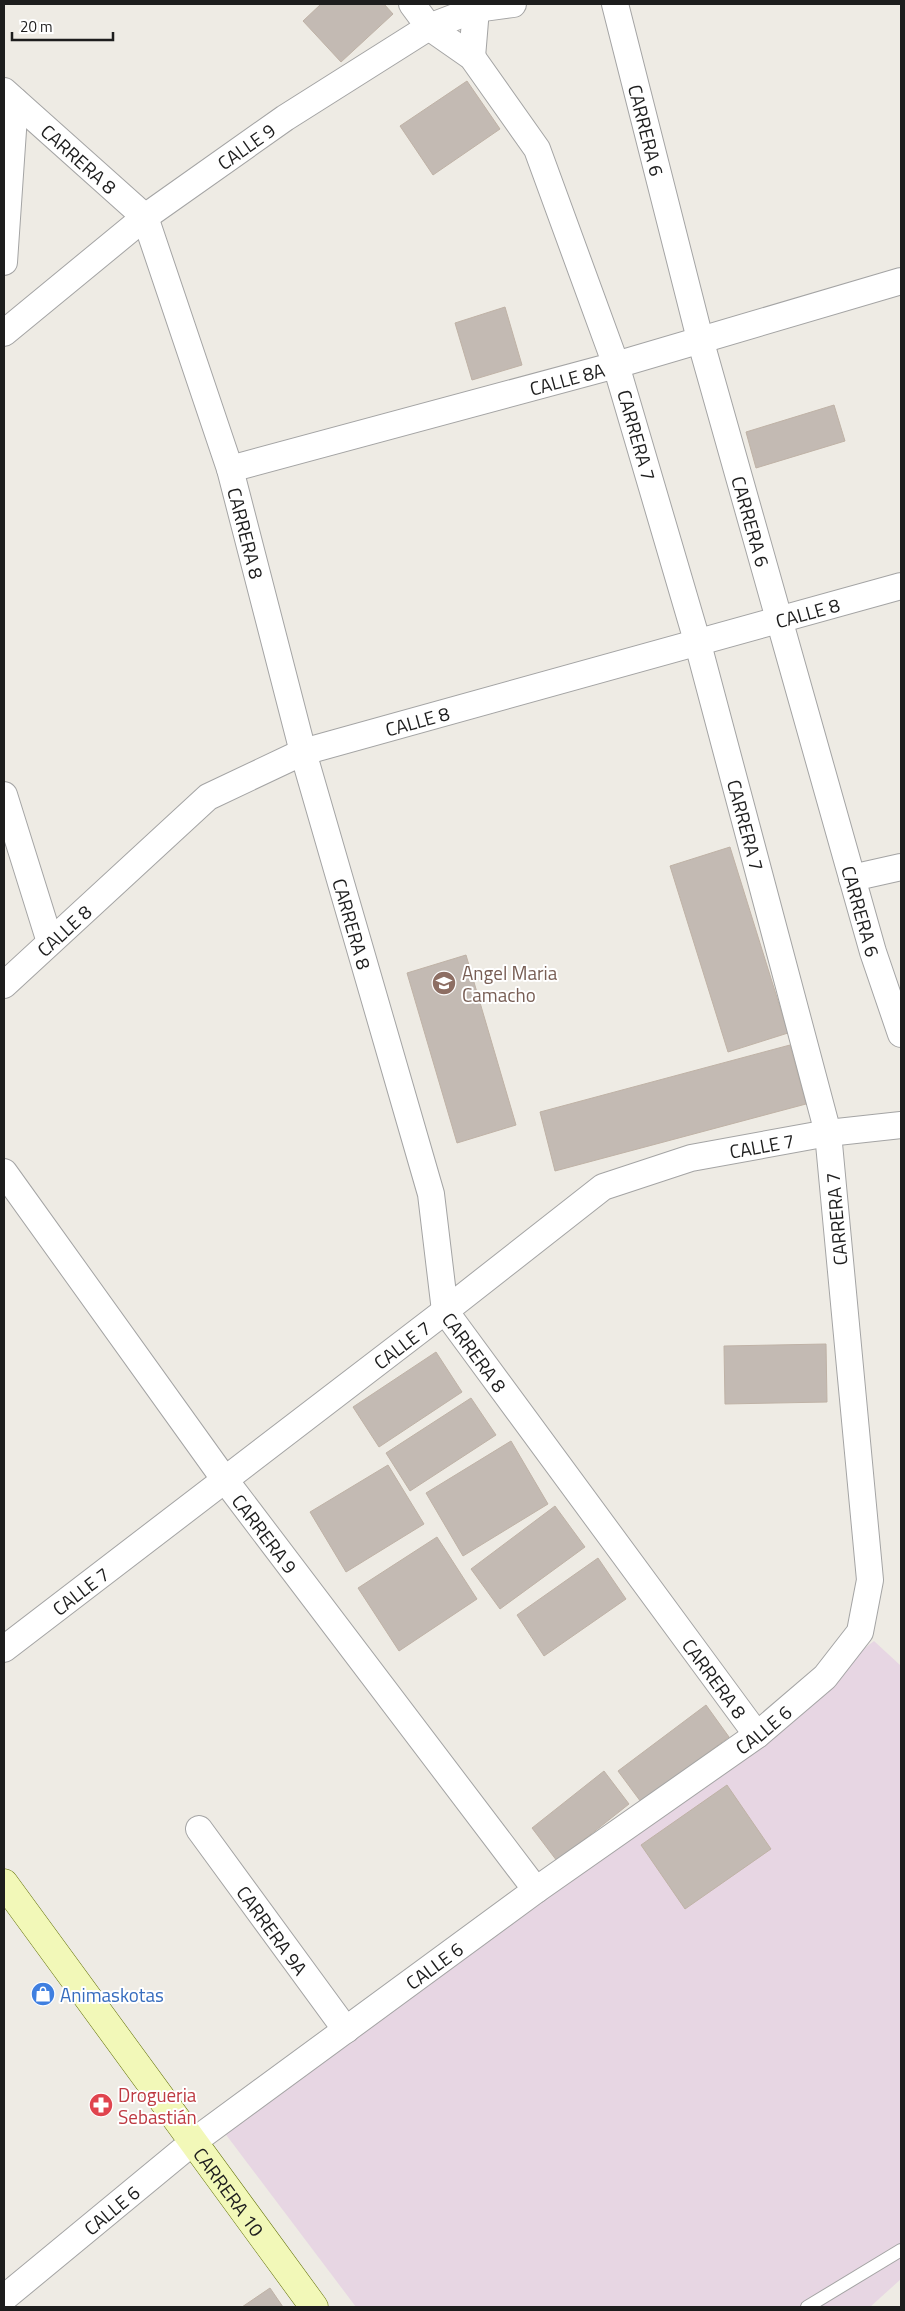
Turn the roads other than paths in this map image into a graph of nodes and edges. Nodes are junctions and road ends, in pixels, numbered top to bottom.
1 (412, 4) edge
2 (513, 4) edge
3 (615, 4) edge
4 (474, 6) edge
5 (429, 27) junction
6 (472, 58) junction
7 (9, 96) edge
8 (145, 217) junction
9 (4, 262) edge
10 (901, 281) edge
11 (4, 333) edge
12 (700, 339) junction
13 (616, 365) junction
14 (230, 469) junction
15 (901, 586) edge
16 (781, 620) junction
17 (698, 644) junction
18 (303, 752) junction
19 (4, 794) edge
20 (901, 867) edge
21 (852, 878) junction
22 (50, 942) junction
23 (4, 985) edge
24 (901, 1034) edge
25 (901, 1125) edge
26 (828, 1133) junction
27 (4, 1172) edge
28 (445, 1311) junction
29 (225, 1480) junction
30 (860, 1632) joint
31 (4, 1649) edge
32 (757, 1735) junction
33 (199, 1829) dead end
34 (4, 1883) edge
35 (536, 1890) junction
36 (346, 2030) junction
37 (193, 2142) junction
38 (901, 2250) edge
39 (4, 2298) edge
40 (314, 2307) edge
41 (807, 2307) edge

1 - 5 street, CARRERA 7
2 - 4 street, CALLE 9
3 - 12 street, CARRERA 6
4 - 5 street, CALLE 9
4 - 6 street
5 - 6 street, CARRERA 7
5 - 8 street, CALLE 9
6 - 13 street, CARRERA 7
7 - 8 street, CARRERA 8
7 - 9 street
8 - 11 street, CALLE 9
8 - 14 street, CARRERA 8
10 - 12 street, CALLE 8A
12 - 13 street, CALLE 8A
12 - 16 street, CARRERA 6
13 - 14 street, CALLE 8A
13 - 17 street, CARRERA 7
14 - 18 street, CARRERA 8
15 - 16 street, CALLE 8
16 - 17 street, CALLE 8
16 - 21 street, CARRERA 6
17 - 18 street, CALLE 8
17 - 26 street, CARRERA 7
18 - 22 street, CALLE 8
18 - 28 street, CARRERA 8
19 - 22 street
20 - 21 street
21 - 24 street, CARRERA 6
22 - 23 street, CALLE 8
25 - 26 street, CALLE 7
26 - 28 street, CALLE 7
26 - 30 street, CARRERA 7
27 - 29 street, CARRERA 9
28 - 29 street, CALLE 7
28 - 32 street, CARRERA 8
29 - 31 street, CALLE 7
29 - 35 street, CARRERA 9
30 - 32 street, CALLE 6
32 - 35 street, CALLE 6
33 - 36 street, CARRERA 9A
34 - 37 main road, CARRERA 10
35 - 36 street, CALLE 6
36 - 37 street, CALLE 6
37 - 39 street, CALLE 6
37 - 40 main road, CARRERA 10
38 - 41 lane

